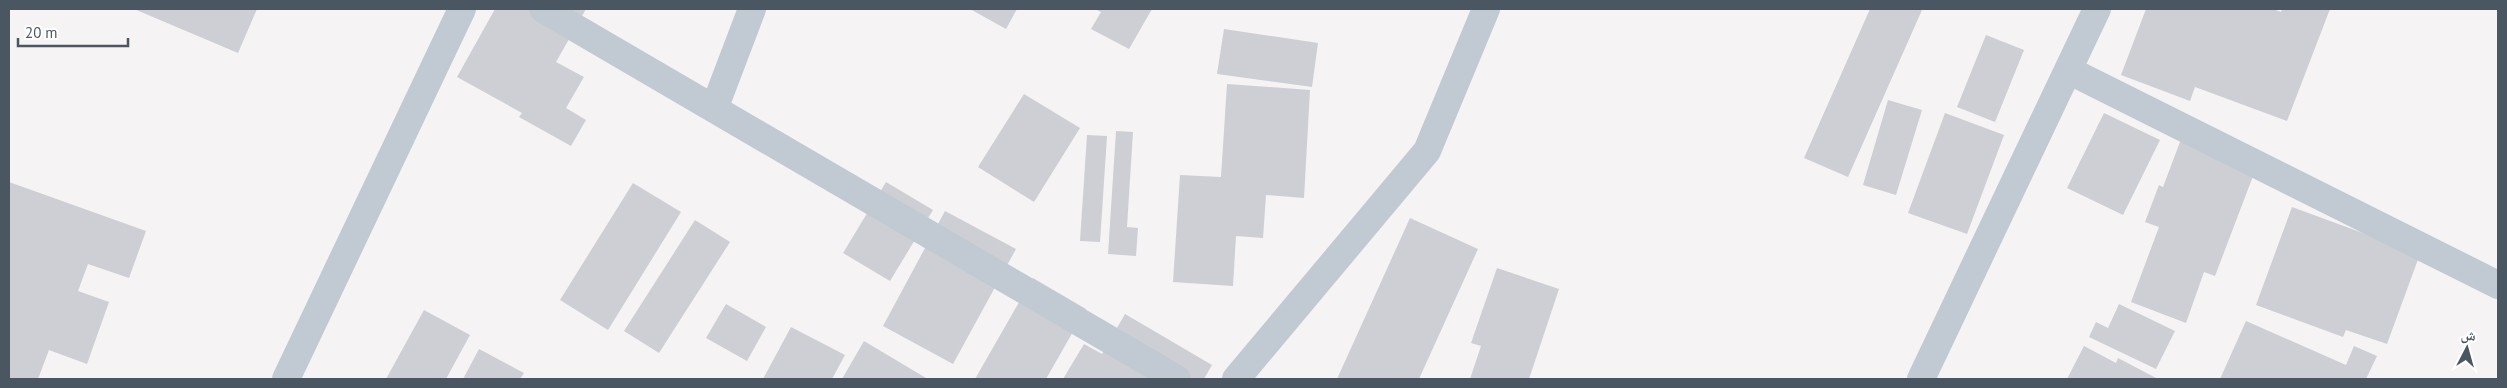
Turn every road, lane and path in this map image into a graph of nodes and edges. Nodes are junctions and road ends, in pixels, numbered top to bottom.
1 (462, 9) edge
2 (543, 9) edge
3 (752, 9) edge
4 (1486, 9) edge
5 (2097, 9) edge
6 (2068, 70) junction
7 (714, 109) junction
8 (2498, 285) edge
9 (286, 379) edge
10 (1177, 379) edge
11 (1236, 379) edge
12 (1921, 379) edge

1 - 9 street
2 - 7 street
3 - 7 street
4 - 11 street
5 - 6 street
6 - 8 street
6 - 12 street
7 - 10 street

